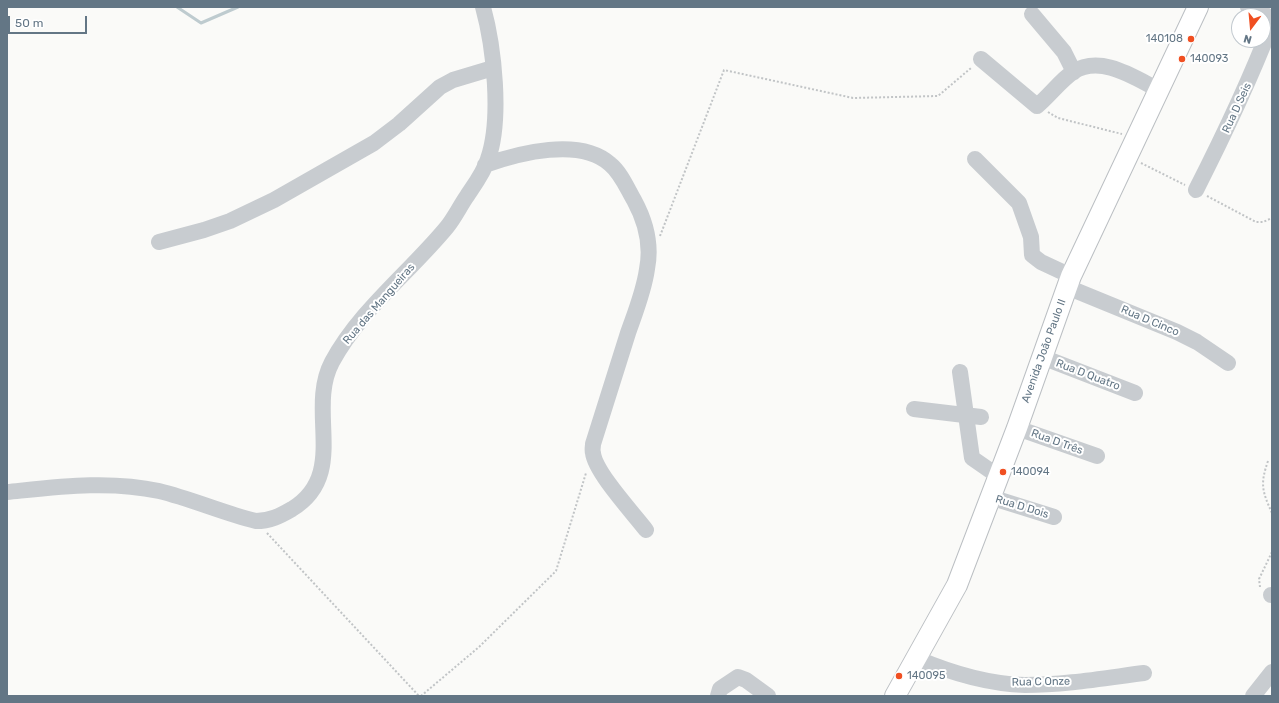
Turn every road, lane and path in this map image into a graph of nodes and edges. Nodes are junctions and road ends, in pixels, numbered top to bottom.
1 (483, 7) edge
2 (1198, 7) edge
3 (1248, 7) edge
4 (1032, 14) dead end
5 (1272, 18) edge
6 (1272, 23) edge
7 (981, 59) joint
8 (493, 68) junction
9 (1074, 72) junction
10 (1159, 90) junction
11 (1037, 106) junction
12 (1137, 138) junction
13 (975, 159) dead end
14 (485, 165) junction
15 (1196, 190) dead end
16 (659, 240) dead end
17 (159, 242) dead end
18 (1069, 281) junction
19 (1042, 357) junction
20 (1228, 363) dead end
21 (960, 372) dead end
22 (1135, 393) dead end
23 (914, 409) dead end
24 (974, 416) junction
25 (1017, 428) junction
26 (593, 453) junction
27 (1097, 456) dead end
28 (1268, 461) dead end
29 (998, 476) junction
30 (7, 492) edge
31 (990, 497) junction
32 (1272, 513) edge
33 (1054, 518) dead end
34 (256, 520) junction
35 (646, 530) dead end
36 (1272, 552) edge
37 (1271, 595) edge
38 (916, 658) junction
39 (1144, 673) dead end
40 (1270, 679) edge
41 (1026, 690) edge
42 (764, 693) edge
43 (420, 696) edge
44 (718, 696) edge
45 (895, 696) edge
46 (1252, 696) edge

1 - 8 street, Rua das Mangueiras
2 - 10 main road, Avenida João Paulo II
3 - 5 street
4 - 9 street
6 - 15 street, Rua D Seis
7 - 11 street
7 - 16 path
8 - 14 street, Rua das Mangueiras
8 - 17 street
9 - 10 street
9 - 11 street
10 - 12 main road, Avenida João Paulo II
11 - 12 path
12 - 18 main road, Avenida João Paulo II
13 - 18 street, Rua D Cinco
14 - 26 street
14 - 34 street, Rua das Mangueiras
18 - 19 main road, Avenida João Paulo II
18 - 20 street, Rua D Cinco
19 - 22 street, Rua D Quatro
19 - 25 main road, Avenida João Paulo II
21 - 24 street
23 - 24 street
24 - 29 street
25 - 27 street, Rua D Três
25 - 29 main road, Avenida João Paulo II
26 - 35 street
26 - 43 path
28 - 32 path
29 - 31 main road, Avenida João Paulo II
30 - 34 street, Rua das Mangueiras
31 - 33 street, Rua D Dois
31 - 38 main road, Avenida João Paulo II
34 - 43 path
36 - 37 path
38 - 41 street, Rua C Onze
38 - 45 main road, Avenida João Paulo II
39 - 41 street, Rua C Onze
40 - 46 street
42 - 44 street

